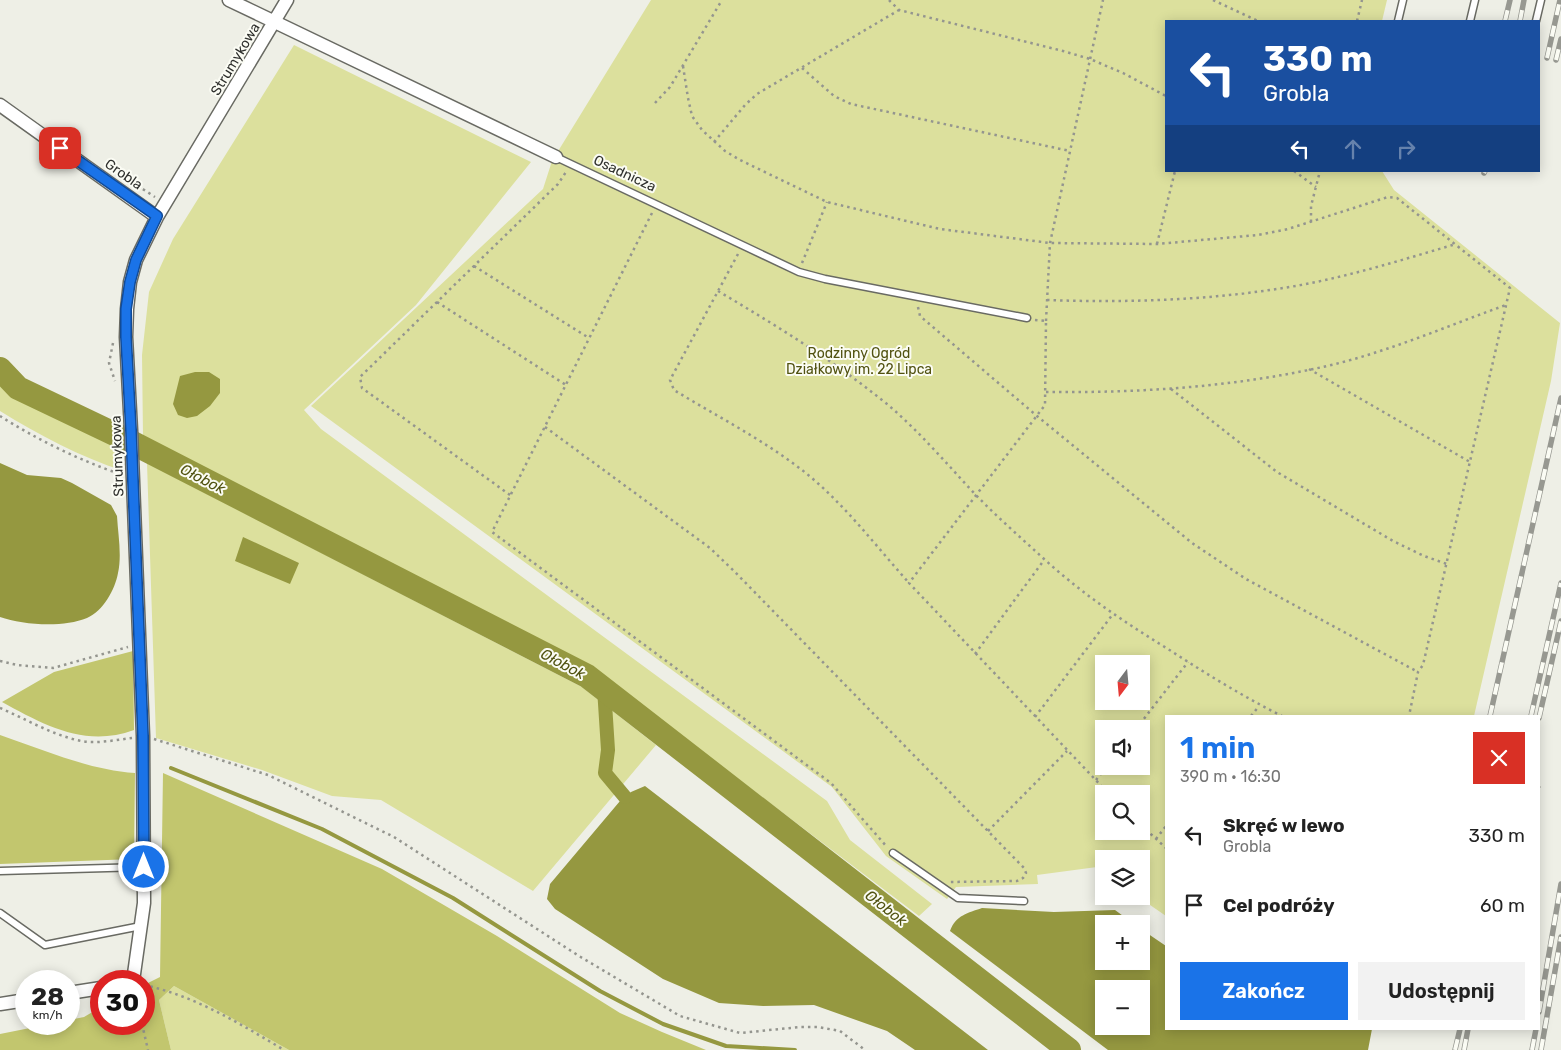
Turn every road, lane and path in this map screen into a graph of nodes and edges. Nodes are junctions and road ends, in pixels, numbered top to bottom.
1 (229, 0) edge
2 (287, 0) edge
3 (722, 0) edge
4 (889, 0) edge
5 (1103, 0) edge
6 (1213, 0) edge
7 (1362, 0) edge
8 (1403, 0) edge
9 (1475, 0) edge
10 (1540, 0) edge
11 (899, 10) junction
12 (1256, 20) edge
13 (1357, 20) edge
14 (1398, 20) edge
15 (1470, 20) edge
16 (1536, 20) edge
17 (274, 22) junction
18 (1090, 59) junction
19 (683, 66) junction
20 (802, 68) junction
21 (1165, 95) edge
22 (654, 103) dead end
23 (0, 105) edge
24 (714, 142) junction
25 (1070, 151) junction
26 (556, 157) joint
27 (570, 164) junction
28 (1175, 172) edge
29 (1295, 172) edge
30 (1320, 172) edge
31 (1316, 187) junction
32 (827, 202) junction
33 (656, 205) junction
34 (157, 216) junction
35 (1311, 222) junction
36 (1050, 243) junction
37 (1157, 244) junction
38 (1456, 244) junction
39 (743, 245) junction
40 (474, 266) junction
41 (799, 272) junction
42 (718, 292) junction
43 (916, 297) junction
44 (1047, 300) junction
45 (437, 302) junction
46 (1506, 305) junction
47 (1026, 318) joint
48 (1046, 321) junction
49 (590, 338) junction
50 (1308, 369) junction
51 (566, 385) junction
52 (1170, 388) junction
53 (1046, 392) junction
54 (0, 416) edge
55 (1037, 416) junction
56 (545, 426) junction
57 (1470, 462) junction
58 (132, 478) junction
59 (976, 494) junction
60 (510, 495) junction
61 (1044, 560) junction
62 (1447, 564) junction
63 (909, 583) junction
64 (1113, 614) junction
65 (139, 644) junction
66 (975, 654) junction
67 (0, 661) edge
68 (1188, 662) junction
69 (1418, 672) junction
70 (1259, 705) junction
71 (0, 708) edge
72 (1252, 715) edge
73 (1280, 715) edge
74 (1409, 715) edge
75 (1035, 717) junction
76 (1143, 720) edge
77 (143, 736) junction
78 (1067, 750) junction
79 (1100, 775) edge
80 (1096, 780) junction
81 (1101, 785) edge
82 (1165, 827) edge
83 (988, 831) junction
84 (1150, 833) edge
85 (1156, 839) junction
86 (1165, 847) edge
87 (893, 852) joint
88 (144, 867) junction
89 (0, 871) edge
90 (944, 889) junction
91 (1024, 901) dead end
92 (0, 913) edge
93 (141, 926) junction
94 (135, 970) edge
95 (155, 988) edge
96 (15, 1002) edge
97 (0, 1004) edge
98 (145, 1035) edge
99 (148, 1050) edge
100 (284, 1050) edge
101 (865, 1050) edge

1 - 17 street, Osadnicza
2 - 17 street, Strumykowa
3 - 19 path
4 - 11 path
5 - 18 path
6 - 12 path
7 - 13 path
8 - 14 lane
9 - 15 lane
10 - 16 lane
11 - 18 path
11 - 20 path
17 - 26 street, Osadnicza
17 - 34 street, Strumykowa
18 - 21 path
18 - 25 path
19 - 22 path
19 - 24 path
20 - 24 path
20 - 25 path
23 - 34 street, Grobla
24 - 32 path
25 - 36 path
26 - 27 lane, Osadnicza
27 - 33 lane, Osadnicza
27 - 40 path
28 - 37 path
29 - 31 path
30 - 31 path
31 - 35 path
32 - 36 path
32 - 41 path
33 - 39 lane, Osadnicza
33 - 49 path
34 - 58 street, Strumykowa
35 - 37 path
35 - 38 path
36 - 37 path
36 - 44 path
38 - 44 path
38 - 46 path
39 - 41 lane, Osadnicza
39 - 42 path
40 - 45 path
40 - 49 path
41 - 43 lane, Osadnicza
42 - 59 path
42 - 63 path
43 - 47 lane, Osadnicza
43 - 55 path
44 - 48 path
45 - 51 path
45 - 60 path
46 - 50 path
46 - 57 path
47 - 48 path
48 - 53 path
49 - 51 path
50 - 52 path
50 - 57 path
51 - 56 path
52 - 53 path
52 - 62 path
53 - 55 path
54 - 58 path
55 - 59 path
55 - 69 path
56 - 60 path
56 - 83 path
57 - 62 path
58 - 65 street, Strumykowa
59 - 61 path
59 - 63 path
60 - 87 path
61 - 64 path
61 - 66 path
62 - 69 path
63 - 66 path
64 - 68 path
64 - 75 path
65 - 67 path
65 - 77 street, Strumykowa
66 - 75 path
68 - 70 path
68 - 76 path
69 - 74 path
70 - 72 path
70 - 73 path
71 - 77 path
75 - 78 path
77 - 88 street, Strumykowa
77 - 101 path
78 - 80 path
78 - 83 path
79 - 80 path
80 - 81 path
82 - 85 path
83 - 90 path
84 - 85 path
85 - 86 path
87 - 90 lane
88 - 89 lane
88 - 93 street, Strumykowa
90 - 91 lane
92 - 93 lane
93 - 94 street, Strumykowa
95 - 100 path
96 - 97 street
98 - 99 path

